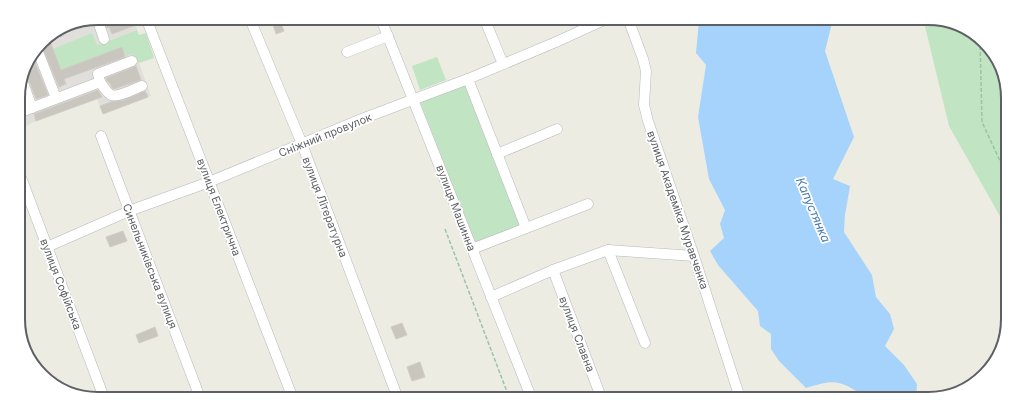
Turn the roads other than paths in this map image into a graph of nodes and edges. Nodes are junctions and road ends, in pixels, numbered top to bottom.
1 (99, 25) edge
2 (149, 25) edge
3 (252, 25) edge
4 (383, 25) edge
5 (487, 25) edge
6 (593, 25) edge
7 (630, 25) edge
8 (388, 36) junction
9 (104, 39) dead end
10 (347, 52) dead end
11 (40, 55) edge
12 (132, 61) dead end
13 (503, 64) junction
14 (468, 79) junction
15 (100, 82) junction
16 (142, 86) dead end
17 (26, 90) edge
18 (56, 98) junction
19 (414, 100) junction
20 (32, 108) junction
21 (25, 110) edge
22 (558, 129) dead end
23 (101, 136) dead end
24 (302, 144) junction
25 (497, 154) junction
26 (209, 182) junction
27 (25, 188) edge
28 (588, 204) dead end
29 (129, 211) junction
30 (526, 228) junction
31 (47, 246) junction
32 (472, 249) junction
33 (608, 250) junction
34 (694, 256) junction
35 (553, 270) junction
36 (491, 297) junction
37 (645, 343) dead end
38 (102, 392) edge
39 (198, 392) edge
40 (290, 392) edge
41 (395, 392) edge
42 (526, 392) edge
43 (599, 392) edge
44 (738, 392) edge

1 - 9 street
2 - 26 street, вулиця Електрична
3 - 24 street, вулиця Літературна
4 - 8 street, вулиця Машинна
5 - 13 street
6 - 13 street, Сніжний провулок
7 - 34 street, вулиця Академіка Муравченка
8 - 10 street
8 - 19 street, вулиця Машинна
11 - 18 street
12 - 15 street
13 - 14 street, Сніжний провулок
14 - 19 street, Сніжний провулок
14 - 25 street
15 - 16 street
15 - 18 street
17 - 20 street
18 - 20 street
19 - 24 street, Сніжний провулок
19 - 32 street, вулиця Машинна
20 - 21 street
22 - 25 street
23 - 29 street, Синельниківська вулиця
24 - 26 street, Сніжний провулок
24 - 41 street, вулиця Літературна
25 - 30 street
26 - 29 street, Сніжний провулок
26 - 40 street, вулиця Електрична
27 - 31 street, вулиця Софійська
28 - 30 street
29 - 31 street, Сніжний провулок
29 - 39 street, Синельниківська вулиця
30 - 32 street
31 - 38 street, вулиця Софійська
32 - 36 street, вулиця Машинна
33 - 34 street
33 - 35 street
33 - 37 street
34 - 44 street, вулиця Академіка Муравченка
35 - 36 street
35 - 43 street, вулиця Славна
36 - 42 street, вулиця Машинна

